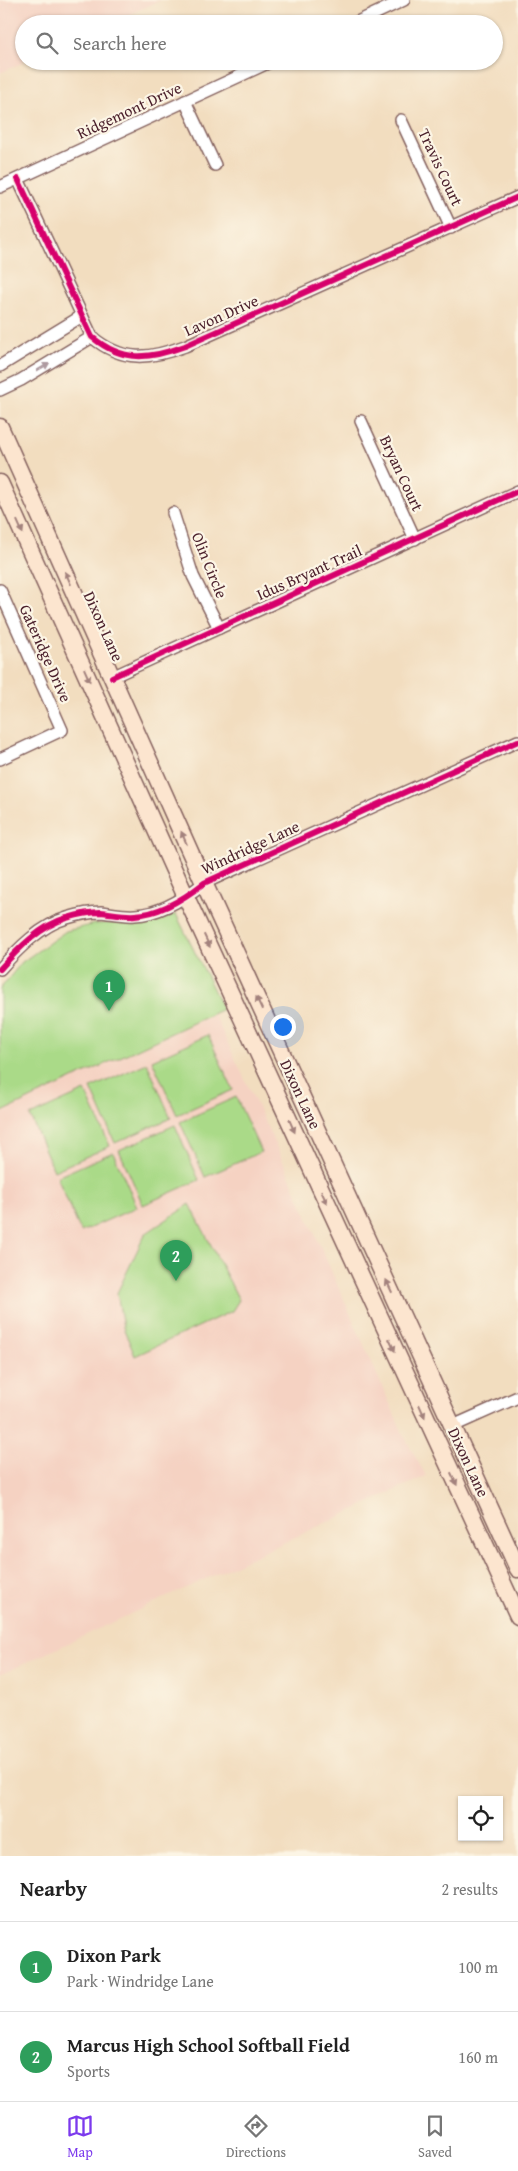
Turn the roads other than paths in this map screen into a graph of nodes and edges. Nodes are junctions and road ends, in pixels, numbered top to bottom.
1 (404, 0) edge
2 (372, 15) edge
3 (252, 70) edge
4 (185, 101) junction
5 (401, 120) dead end
6 (215, 165) dead end
7 (18, 179) junction
8 (0, 187) edge
9 (518, 197) edge
10 (451, 228) junction
11 (82, 316) junction
12 (92, 337) junction
13 (0, 366) edge
14 (0, 390) edge
15 (361, 421) dead end
16 (0, 427) edge
17 (0, 483) edge
18 (518, 491) edge
19 (173, 513) dead end
20 (415, 539) junction
21 (0, 590) edge
22 (219, 628) junction
23 (112, 677) junction
24 (518, 741) edge
25 (0, 758) edge
26 (204, 883) junction
27 (186, 897) junction
28 (0, 969) edge
29 (518, 1397) edge
30 (453, 1426) junction
31 (518, 1569) edge
32 (518, 1616) edge

1 - 2 street
3 - 4 street, Ridgemont Drive
4 - 6 street
4 - 7 street, Ridgemont Drive
5 - 10 street, Travis Court
7 - 8 street, Ridgemont Drive
7 - 11 street
9 - 10 street, Lavon Drive
10 - 12 street, Lavon Drive
11 - 12 street
11 - 13 street
14 -> 12 street
15 - 20 street, Bryan Court
23 -> 16 main road, Dixon Lane
17 -> 27 main road, Dixon Lane
18 - 20 street, Idus Bryant Trail
19 - 22 street, Olin Circle
20 - 22 street, Idus Bryant Trail
21 - 25 street, Gateridge Drive
22 - 23 street, Idus Bryant Trail
26 -> 23 main road, Dixon Lane
24 - 26 street, Windridge Lane
26 - 27 street, Windridge Lane
30 -> 26 main road, Dixon Lane
27 - 28 street, Windridge Lane
27 -> 32 main road, Dixon Lane
29 - 30 street
30 - 31 main road, Dixon Lane

